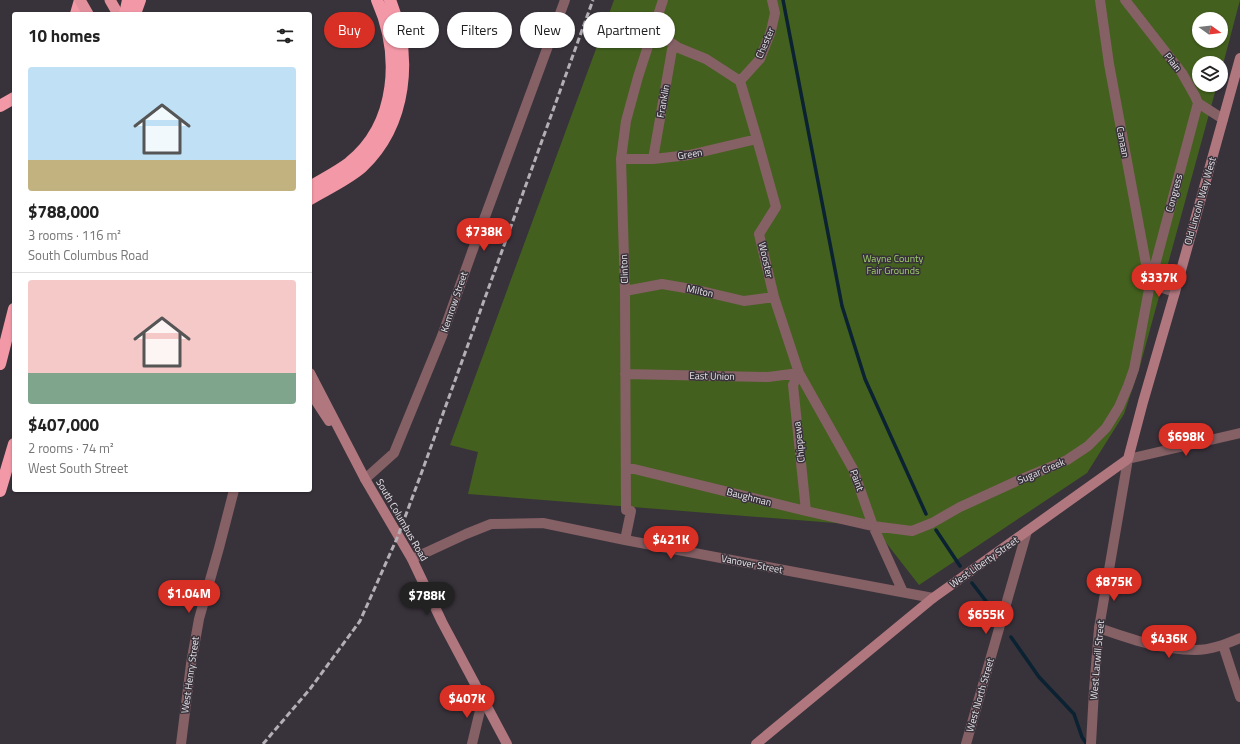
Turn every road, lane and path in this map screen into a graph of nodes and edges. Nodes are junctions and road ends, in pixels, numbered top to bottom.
1 (80, 0) edge
2 (89, 0) edge
3 (110, 0) edge
4 (128, 0) edge
5 (140, 0) edge
6 (377, 0) edge
7 (390, 0) edge
8 (565, 0) edge
9 (663, 0) edge
10 (772, 0) edge
11 (1100, 0) edge
12 (1125, 0) edge
13 (77, 12) edge
14 (85, 12) edge
15 (86, 12) edge
16 (117, 12) edge
17 (125, 12) edge
18 (136, 12) edge
19 (660, 12) edge
20 (675, 45) edge
21 (648, 48) edge
22 (672, 48) edge
23 (1240, 58) edge
24 (740, 81) junction
25 (12, 99) edge
26 (1198, 103) junction
27 (0, 106) edge
28 (1223, 119) junction
29 (757, 139) junction
30 (621, 159) junction
31 (653, 159) junction
32 (312, 185) edge
33 (312, 198) edge
34 (1150, 284) junction
35 (625, 291) junction
36 (1175, 292) junction
37 (774, 297) junction
38 (12, 317) edge
39 (0, 364) edge
40 (799, 373) junction
41 (624, 374) junction
42 (312, 378) edge
43 (312, 395) edge
44 (1240, 433) edge
45 (12, 451) edge
46 (1128, 458) junction
47 (626, 467) junction
48 (365, 479) junction
49 (0, 491) edge
50 (233, 492) edge
51 (806, 511) junction
52 (873, 526) junction
53 (1027, 531) junction
54 (625, 540) junction
55 (412, 559) junction
56 (903, 592) junction
57 (933, 598) junction
58 (1099, 628) junction
59 (1240, 638) edge
60 (1224, 645) junction
61 (1240, 697) edge
62 (483, 698) junction
63 (181, 744) edge
64 (472, 744) edge
65 (507, 744) edge
66 (756, 744) edge
67 (966, 744) edge
68 (1091, 744) edge

1 - 13 highway
1 - 14 highway, bridge
2 - 15 highway
3 - 16 highway
4 - 17 highway
5 - 18 highway
6 - 32 highway
7 - 33 highway
8 - 48 street, Kemrow Street
9 - 19 street, Clinton
10 - 24 street, Chester
11 - 34 street, Canaan
12 - 26 street, Plain
20 - 24 street
21 - 30 street, Clinton
22 - 31 street, Franklin
23 - 28 main road, Old Lincoln Way West
24 - 29 street, Wooster
25 - 27 highway
26 - 28 street
26 - 34 street, Congress
28 - 36 main road, Old Lincoln Way West
29 - 31 street, Green
29 - 37 street, Wooster
30 - 31 street, Green
30 - 35 street, Clinton
34 - 36 street
34 - 52 street, Sugar Creek
35 - 37 street, Milton
35 - 41 street, Clinton
36 - 46 main road, Old Lincoln Way West
37 - 40 street, Wooster
38 - 39 highway
40 - 41 street, East Union
40 - 51 street, Chippewa
40 - 52 street, Paint
41 - 47 street, Clinton
42 - 48 main road, South Columbus Road
43 - 48 main road, South Columbus Road
44 - 46 street, West Liberty Street
45 - 49 highway
46 - 53 main road, West Liberty Street
46 - 58 street, West Larwill Street
47 - 51 street, Baughman
47 - 54 street, Clinton
48 - 55 main road, South Columbus Road
50 - 63 street, West Henry Street
51 - 52 street, Baughman
52 - 56 street, Paint
53 - 57 main road, West Liberty Street
53 - 67 street, West North Street
54 - 55 street, Vanover Street
54 - 56 street, Vanover Street
55 - 62 main road, South Columbus Road
56 - 57 street, Vanover Street
57 - 66 main road, West Liberty Street
58 - 60 street
58 - 68 street, West Larwill Street
59 - 60 street
60 - 61 street
62 - 64 street
62 - 65 main road, South Columbus Road

